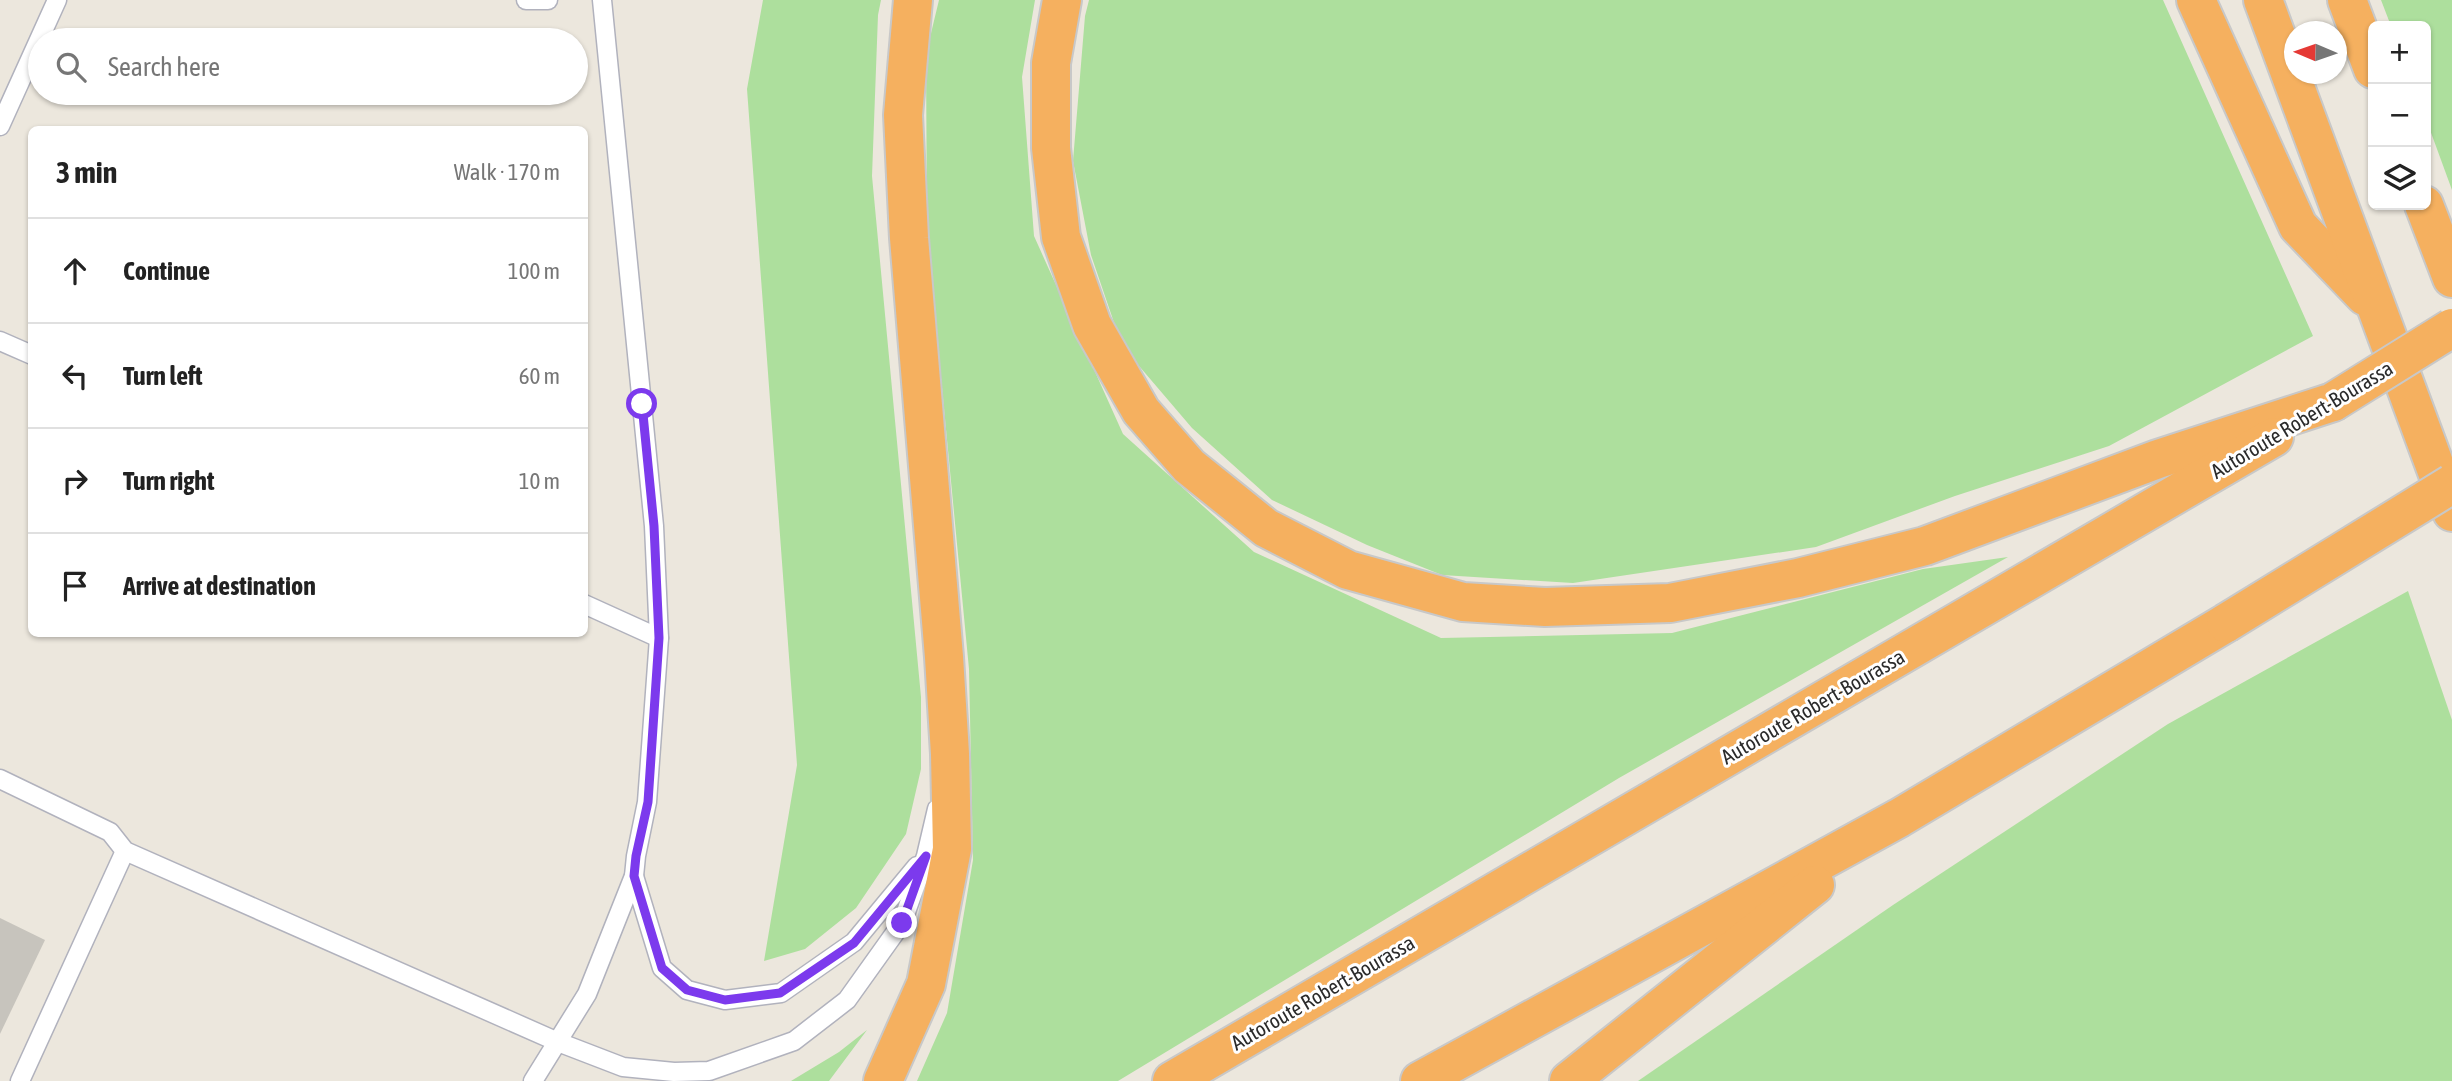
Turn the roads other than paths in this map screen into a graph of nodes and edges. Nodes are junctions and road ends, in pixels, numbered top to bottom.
1 (57, 0) edge
2 (526, 0) edge
3 (548, 0) edge
4 (602, 0) edge
5 (913, 0) edge
6 (1062, 0) edge
7 (2196, 0) edge
8 (2263, 0) edge
9 (2347, 0) edge
10 (44, 28) edge
11 (2368, 56) edge
12 (28, 64) edge
13 (0, 125) edge
14 (2426, 210) edge
15 (2452, 278) edge
16 (2376, 307) junction
17 (2452, 328) edge
18 (0, 341) edge
19 (28, 353) edge
20 (2333, 402) junction
21 (2452, 484) edge
22 (2452, 512) edge
23 (588, 606) edge
24 (659, 638) junction
25 (950, 754) junction
26 (0, 779) edge
27 (1899, 818) junction
28 (125, 851) junction
29 (926, 856) junction
30 (634, 876) junction
31 (558, 1042) junction
32 (20, 1081) edge
33 (533, 1081) edge
34 (883, 1081) edge
35 (1172, 1081) edge
36 (1420, 1081) edge
37 (1569, 1081) edge

1 - 10 lane
2 - 3 lane
4 - 24 lane
5 - 25 highway
6 - 20 highway
7 - 16 highway
8 - 16 highway
9 - 11 highway
12 - 13 lane
14 - 15 highway
16 - 22 highway
17 - 20 highway, Autoroute Robert-Bourassa, bridge
18 - 19 lane
20 - 35 highway, Autoroute Robert-Bourassa
21 - 27 highway, bridge
23 - 24 lane
24 - 30 lane
25 - 29 lane
25 - 34 highway
26 - 28 lane
27 - 36 highway
27 - 37 highway
28 - 31 lane
28 - 32 lane
29 - 30 lane
29 - 31 lane
30 - 31 lane
31 - 33 lane

